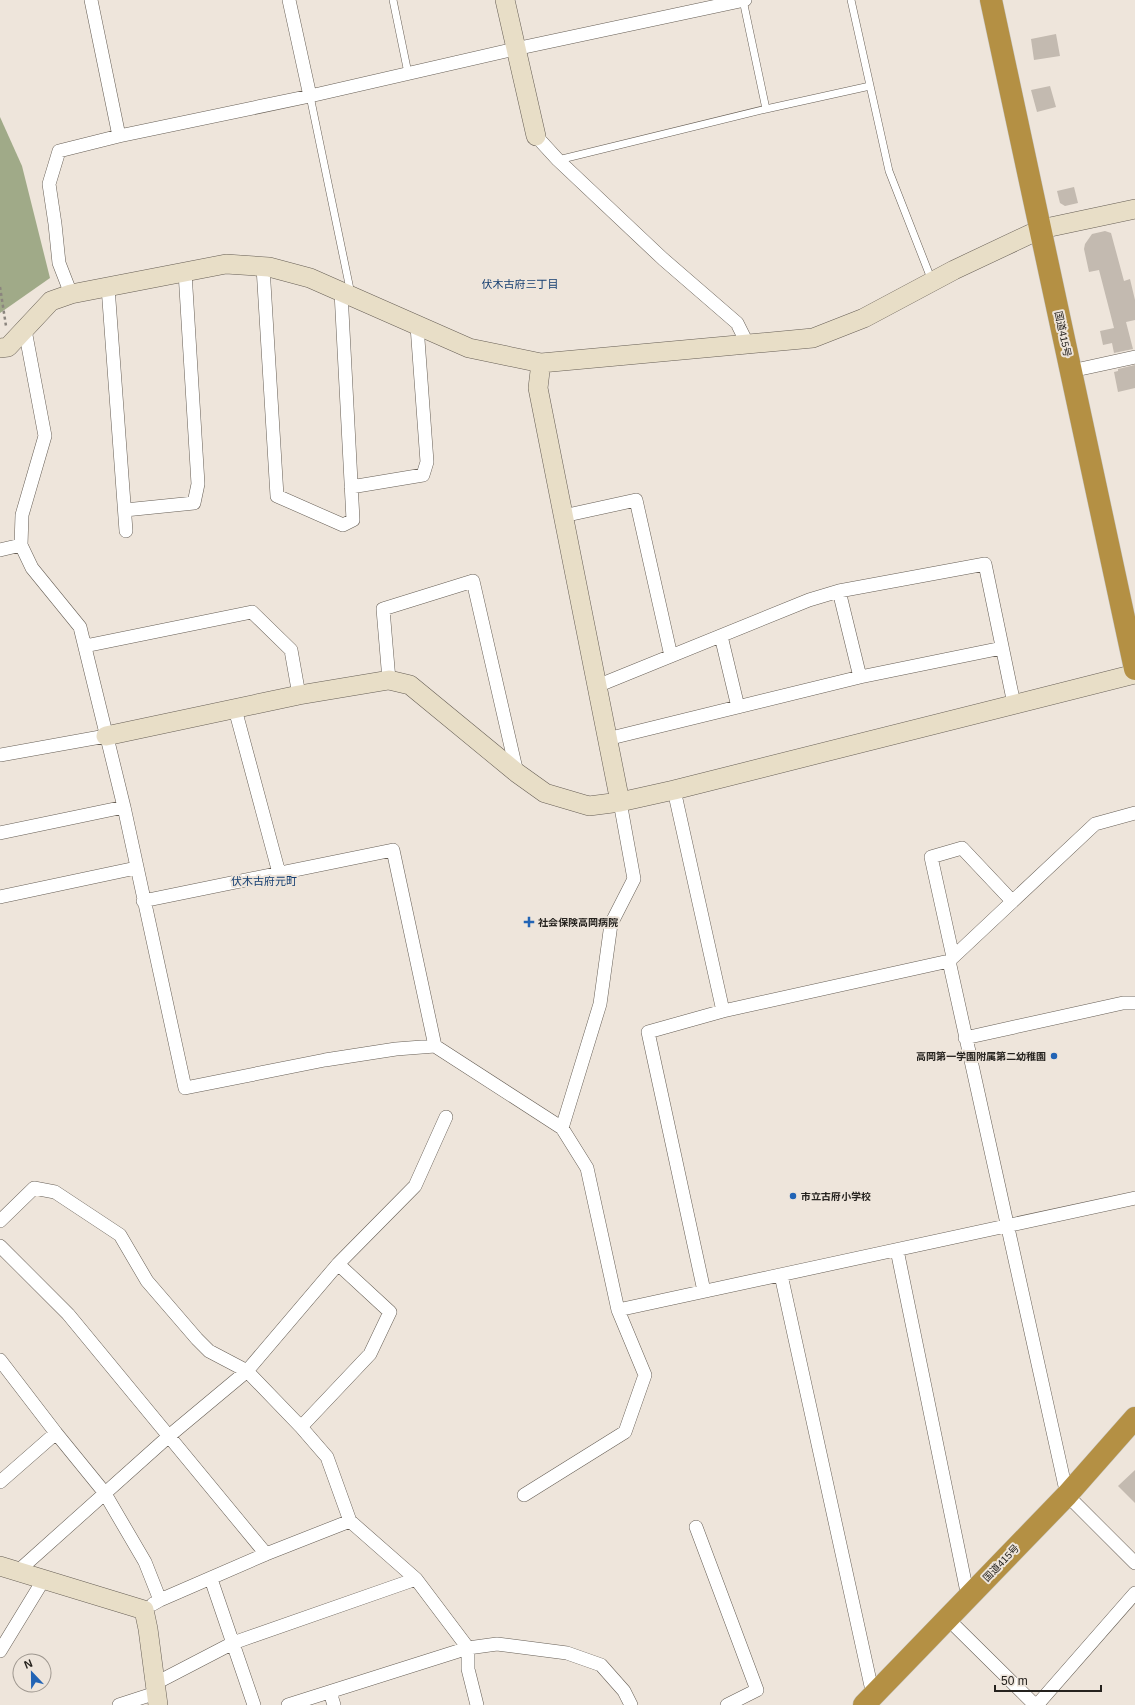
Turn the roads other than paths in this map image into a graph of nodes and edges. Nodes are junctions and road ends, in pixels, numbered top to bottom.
1 (91, 0) edge
2 (289, 0) edge
3 (393, 0) edge
4 (505, 0) edge
5 (744, 0) edge
6 (851, 0) edge
7 (991, 0) edge
8 (515, 49) junction
9 (408, 74) junction
10 (870, 86) junction
11 (310, 96) junction
12 (766, 109) junction
13 (120, 136) junction
14 (536, 136) joint
15 (558, 160) junction
16 (1135, 209) edge
17 (1041, 229) junction
18 (263, 267) junction
19 (185, 272) junction
20 (932, 282) junction
21 (108, 287) junction
22 (71, 294) junction
23 (346, 294) junction
24 (417, 326) junction
25 (25, 330) junction
26 (748, 345) junction
27 (4, 348) edge
28 (1135, 357) edge
29 (541, 363) junction
30 (1071, 371) junction
31 (351, 486) junction
32 (125, 510) junction
33 (563, 516) junction
34 (126, 531) dead end
35 (21, 545) junction
36 (0, 550) edge
37 (839, 591) junction
38 (722, 636) junction
39 (85, 646) junction
40 (1002, 648) junction
41 (671, 656) junction
42 (1135, 669) edge
43 (1135, 674) edge
44 (860, 677) junction
45 (389, 680) junction
46 (597, 686) junction
47 (299, 696) junction
48 (1014, 704) junction
49 (738, 707) junction
50 (235, 709) junction
51 (106, 736) junction
52 (607, 739) junction
53 (0, 755) edge
54 (517, 773) junction
55 (674, 790) junction
56 (620, 802) junction
57 (124, 807) junction
58 (1135, 813) edge
59 (0, 833) edge
60 (136, 868) junction
61 (279, 873) junction
62 (0, 897) edge
63 (143, 901) junction
64 (1012, 901) junction
65 (951, 959) junction
66 (1135, 1003) edge
67 (723, 1012) junction
68 (965, 1038) junction
69 (435, 1046) junction
70 (446, 1117) dead end
71 (562, 1128) junction
72 (1135, 1198) edge
73 (0, 1222) edge
74 (1007, 1226) junction
75 (0, 1246) edge
76 (896, 1250) junction
77 (338, 1264) junction
78 (781, 1275) junction
79 (704, 1291) junction
80 (618, 1310) junction
81 (3, 1369) edge
82 (247, 1372) junction
83 (1135, 1418) edge
84 (301, 1427) junction
85 (56, 1433) junction
86 (169, 1436) junction
87 (0, 1482) edge
88 (104, 1492) junction
89 (524, 1495) dead end
90 (1067, 1495) junction
91 (350, 1521) junction
92 (696, 1527) dead end
93 (266, 1554) junction
94 (1135, 1563) edge
95 (8, 1569) edge
96 (44, 1579) junction
97 (210, 1579) junction
98 (416, 1579) junction
99 (1135, 1593) edge
100 (968, 1597) junction
101 (160, 1600) junction
102 (144, 1610) junction
103 (948, 1619) junction
104 (233, 1644) junction
105 (468, 1648) junction
106 (0, 1652) edge
107 (330, 1692) junction
108 (157, 1694) edge
109 (868, 1700) edge
110 (119, 1705) edge
111 (254, 1705) edge
112 (288, 1705) edge
113 (334, 1705) edge
114 (477, 1705) edge
115 (631, 1705) edge
116 (727, 1705) edge
117 (1036, 1705) edge

1 - 13 street
2 - 11 street
3 - 9 lane
4 - 8 street
5 - 8 street
5 - 12 lane
6 - 10 lane
7 - 17 highway, 国道415号
8 - 9 street
8 - 14 street
9 - 11 street
10 - 12 lane
10 - 20 lane
11 - 13 street
11 - 23 lane
12 - 15 lane
13 - 22 street
14 - 15 street
15 - 26 street
16 - 17 street
17 - 20 street
17 - 30 highway, 国道415号
18 - 19 street
18 - 23 street
18 - 31 street
19 - 21 street
19 - 32 street
20 - 26 street
21 - 22 street
21 - 32 street
22 - 25 street
23 - 24 street
23 - 31 street
24 - 29 street
24 - 31 street
25 - 27 street
25 - 35 street
26 - 29 street
28 - 30 street
29 - 33 street
30 - 42 highway, 国道415号
32 - 34 street
33 - 41 street
33 - 46 street
35 - 36 street
35 - 39 street
37 - 38 street
37 - 40 street
37 - 44 street
38 - 41 street
38 - 49 street
39 - 47 street
39 - 51 street
40 - 44 street
40 - 48 street
41 - 46 street
43 - 48 street
44 - 49 street
45 - 47 street
45 - 54 street
45 - 54 street
46 - 52 street
47 - 50 street
48 - 55 street
49 - 52 street
50 - 51 street
50 - 61 street
51 - 53 street
51 - 57 street
52 - 56 street
54 - 56 street
55 - 56 street
55 - 67 street
56 - 71 street
57 - 59 street
57 - 60 street
58 - 64 street
60 - 62 street
60 - 63 street
61 - 63 street
61 - 69 street
63 - 69 street
64 - 65 street
64 - 65 street
65 - 67 street
65 - 68 street
66 - 68 street
67 - 79 street
68 - 74 street
69 - 71 street
70 - 77 street
71 - 80 street
72 - 74 street
73 - 82 street
74 - 76 street
74 - 90 street
75 - 86 street
76 - 78 street
76 - 100 street
77 - 82 street
77 - 84 street
78 - 79 street
78 - 109 street
79 - 80 street
80 - 89 street
81 - 85 street
82 - 84 street
82 - 86 street
83 - 90 highway, 国道415号
84 - 91 street
85 - 87 street
85 - 88 street
86 - 88 street
86 - 93 street
88 - 95 street
88 - 101 street
90 - 94 street
90 - 100 highway, 国道415号
91 - 93 street
91 - 98 street
92 - 116 street
93 - 97 street
95 - 96 street
96 - 102 street
96 - 106 street
97 - 101 street
97 - 104 street
98 - 104 street
98 - 105 street
99 - 117 street
100 - 103 highway, 国道415号
101 - 102 street
102 - 108 street
103 - 109 highway, 国道415号
103 - 117 street
104 - 108 street
104 - 111 street
105 - 107 street
105 - 114 street
105 - 115 street
107 - 112 street
107 - 113 street
108 - 110 street

